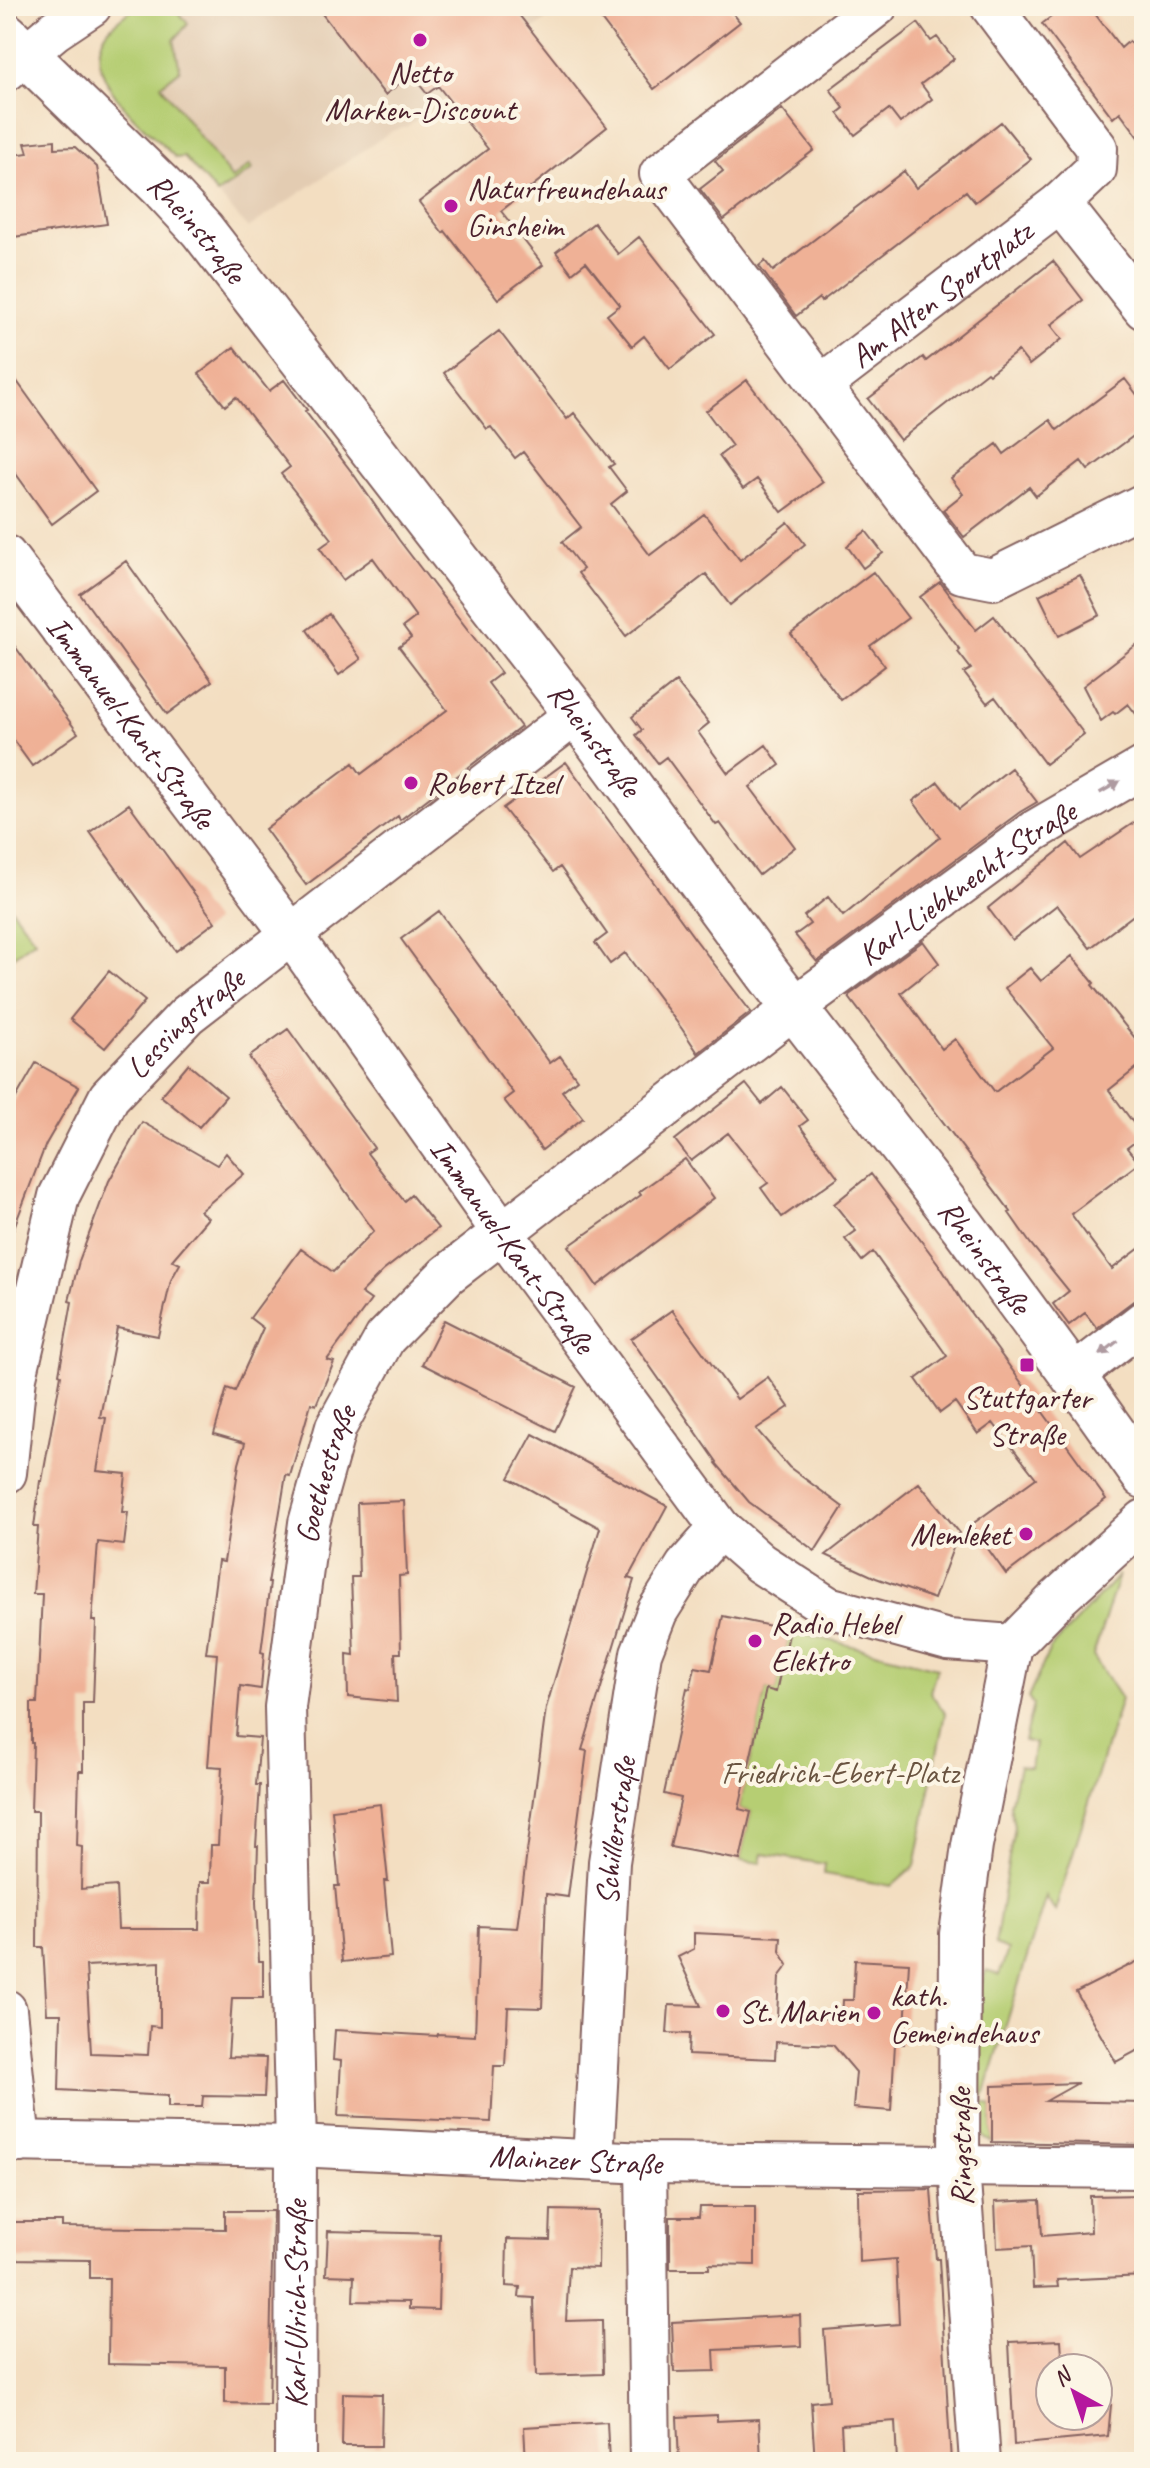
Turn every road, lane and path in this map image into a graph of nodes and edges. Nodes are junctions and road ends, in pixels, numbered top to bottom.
1 (91, 6) edge
2 (877, 6) edge
3 (991, 6) edge
4 (12, 53) edge
5 (1060, 203) junction
6 (1144, 309) edge
7 (820, 386) junction
8 (1144, 504) edge
9 (6, 556) edge
10 (576, 714) junction
11 (1144, 767) edge
12 (291, 934) junction
13 (794, 1008) junction
14 (502, 1232) junction
15 (1144, 1321) edge
16 (1073, 1376) junction
17 (6, 1473) edge
18 (1144, 1476) edge
19 (1144, 1520) edge
20 (720, 1528) junction
21 (1012, 1645) junction
22 (6, 2010) edge
23 (13, 2142) edge
24 (296, 2146) junction
25 (593, 2160) junction
26 (646, 2163) junction
27 (959, 2167) junction
28 (1144, 2168) edge
29 (295, 2462) edge
30 (650, 2462) edge
31 (980, 2462) edge

1 - 4 street
2 - 7 street, Am Alten Sportplatz
3 - 5 street, Am Alten Sportplatz
4 - 10 main road, Rheinstraße
5 - 6 street, Am Alten Sportplatz
5 - 7 street, Am Alten Sportplatz
7 - 8 street, Am Alten Sportplatz
9 - 12 street, Immanuel-Kant-Straße
10 - 12 street, Lessingstraße
10 - 13 main road, Rheinstraße
13 -> 11 street, Karl-Liebknecht-Straße
12 - 14 street, Immanuel-Kant-Straße
12 - 17 street, Lessingstraße
13 - 14 street, Goethestraße
13 - 16 main road, Rheinstraße
14 - 20 street, Immanuel-Kant-Straße
14 - 24 street, Goethestraße
15 -> 16 street
16 - 18 main road, Rheinstraße
19 - 21 street
20 - 21 street, Immanuel-Kant-Straße
20 - 25 street, Schillerstraße
21 - 27 street, Ringstraße
22 - 23 street
23 - 24 street, Mainzer Straße
24 - 25 street, Mainzer Straße
24 - 29 street, Karl-Ulrich-Straße
25 - 26 street, Mainzer Straße
26 - 27 street, Mainzer Straße
26 - 30 street
27 - 28 street, Mainzer Straße
27 - 31 street, Ringstraße

